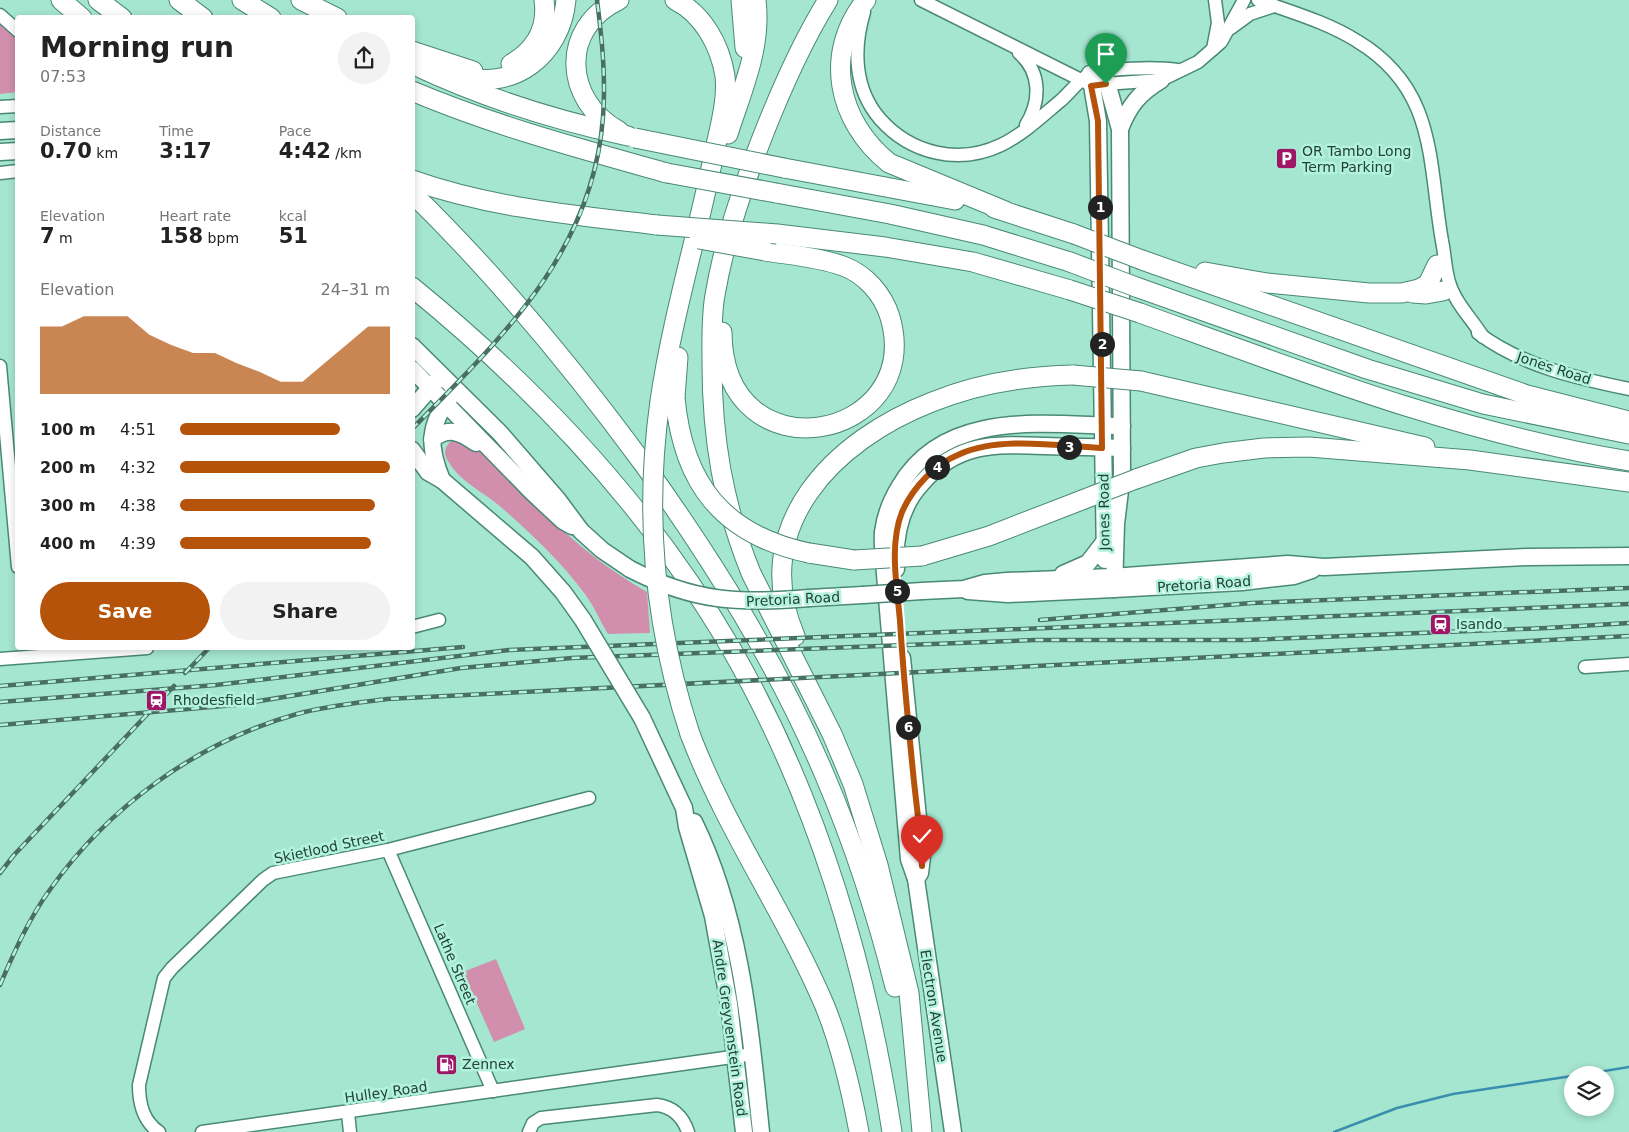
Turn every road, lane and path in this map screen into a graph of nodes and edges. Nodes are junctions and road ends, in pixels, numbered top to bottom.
1 (61, 0) edge
2 (98, 0) edge
3 (179, 0) edge
4 (242, 0) edge
5 (296, 0) edge
6 (301, 0) edge
7 (544, 0) edge
8 (566, 0) edge
9 (619, 0) edge
10 (675, 0) edge
11 (741, 0) edge
12 (756, 0) edge
13 (828, 0) edge
14 (867, 0) edge
15 (922, 0) edge
16 (1215, 0) edge
17 (1244, 0) edge
18 (1258, 0) edge
19 (1274, 6) junction
20 (0, 15) edge
21 (78, 15) edge
22 (118, 15) edge
23 (199, 15) edge
24 (266, 15) edge
25 (316, 15) edge
26 (331, 15) edge
27 (15, 28) edge
28 (1229, 30) junction
29 (1007, 44) junction
30 (1213, 50) junction
31 (415, 52) edge
32 (415, 57) edge
33 (415, 65) edge
34 (1177, 70) junction
35 (1094, 79) junction
36 (1161, 80) junction
37 (415, 92) edge
38 (15, 106) edge
39 (0, 107) edge
40 (736, 108) junction
41 (1120, 129) junction
42 (15, 130) edge
43 (0, 131) edge
44 (1022, 131) junction
45 (631, 137) junction
46 (15, 151) edge
47 (0, 152) edge
48 (15, 171) edge
49 (0, 173) edge
50 (415, 181) edge
51 (415, 196) edge
52 (703, 206) junction
53 (1005, 211) junction
54 (1437, 214) junction
55 (652, 226) junction
56 (1151, 263) junction
57 (1437, 265) junction
58 (720, 273) junction
59 (415, 290) edge
60 (1444, 291) junction
61 (1409, 292) junction
62 (1483, 337) junction
63 (415, 350) edge
64 (0, 366) edge
65 (415, 370) edge
66 (436, 380) junction
67 (457, 389) junction
68 (1629, 389) edge
69 (1103, 393) junction
70 (668, 399) junction
71 (445, 403) junction
72 (415, 405) edge
73 (1629, 421) edge
74 (1060, 424) junction
75 (1102, 426) junction
76 (1122, 426) junction
77 (1629, 434) edge
78 (432, 440) junction
79 (1075, 447) junction
80 (1102, 448) junction
81 (1122, 448) junction
82 (415, 454) edge
83 (500, 460) junction
84 (1470, 460) junction
85 (1629, 461) edge
86 (1103, 479) junction
87 (442, 480) junction
88 (1629, 482) edge
89 (581, 531) junction
90 (15, 534) edge
91 (1104, 541) junction
92 (1629, 556) edge
93 (1051, 578) junction
94 (1110, 583) junction
95 (964, 589) junction
96 (439, 620) dead end
97 (415, 626) edge
98 (86, 650) edge
99 (24, 652) edge
100 (0, 659) edge
101 (1629, 664) edge
102 (1585, 667) dead end
103 (852, 784) junction
104 (589, 798) dead end
105 (684, 808) junction
106 (388, 850) junction
107 (916, 879) junction
108 (753, 1054) junction
109 (736, 1056) junction
110 (918, 1086) junction
111 (493, 1091) junction
112 (348, 1113) junction
113 (159, 1132) edge
114 (202, 1132) edge
115 (350, 1132) edge
116 (529, 1132) edge
117 (688, 1132) edge
118 (744, 1132) edge
119 (761, 1132) edge
120 (860, 1132) edge
121 (892, 1132) edge
122 (922, 1132) edge
123 (953, 1132) edge

1 - 21 highway
2 - 22 highway
3 - 23 highway
4 - 24 highway
5 - 25 highway
6 - 26 highway
7 - 31 highway
8 - 32 highway
9 - 45 highway
10 - 52 highway
11 - 40 highway
12 - 40 highway
13 - 58 highway
14 - 44 street
14 - 53 highway
15 - 29 street
16 - 30 street
17 - 28 street
18 - 19 street, Jones Road
19 - 28 street
19 - 54 street, Jones Road
20 - 27 street
28 - 30 street
29 - 35 street
29 - 44 street
30 - 34 street
33 - 45 highway
34 - 35 street
34 - 36 street
35 - 36 street
35 - 41 main road
35 - 44 street
35 - 69 main road, Jones Road
36 - 41 main road
37 - 77 highway, bridge
38 - 39 street
40 - 52 highway
41 - 76 main road, Jones Road
42 - 43 main road
45 - 53 highway, bridge
46 - 47 main road
48 - 49 street
50 - 55 highway
51 - 110 highway
52 - 70 highway
53 - 56 highway, bridge
54 - 57 street, Jones Road
54 - 62 street, Jones Road
55 - 58 highway, bridge
55 - 85 highway, bridge
56 - 61 highway
56 - 73 highway
57 - 60 street, Jones Road
57 - 61 highway
58 - 103 highway
59 - 121 highway
60 - 61 highway
60 - 62 street, Jones Road
62 - 68 street, Jones Road
63 - 66 main road, Pretoria Road
64 - 90 street
65 - 66 main road, Pretoria Road
66 - 67 main road, Pretoria Road
66 - 71 main road, Pretoria Road
66 - 72 main road
67 - 71 main road
67 - 89 main road, Pretoria Road
69 - 74 main road
69 - 75 main road, Jones Road
70 - 84 highway, bridge
70 - 120 highway, bridge
71 - 78 main road
71 - 83 main road, Pretoria Road
74 - 75 main road, Electron Avenue
74 - 107 main road, Electron Avenue
75 - 76 main road, Electron Avenue
75 - 80 main road, Jones Road
76 - 81 main road, Jones Road
78 - 83 main road
78 - 87 main road
79 - 80 main road, Electron Avenue
79 - 86 main road
79 - 107 main road, Electron Avenue
80 - 81 main road, Electron Avenue
80 - 86 main road, Jones Road
81 - 94 main road, Jones Road
82 - 87 main road, Andre Greyvenstein Road
83 - 89 main road, Pretoria Road
84 - 88 highway
84 - 103 highway, bridge
86 - 91 main road, Jones Road
87 - 105 main road, Andre Greyvenstein Road, bridge
89 - 95 main road, Pretoria Road, bridge
91 - 93 main road
91 - 94 main road, Jones Road
92 - 94 main road, Pretoria Road
93 - 94 main road, Pretoria Road
93 - 95 main road, Pretoria Road
94 - 95 main road, Pretoria Road
96 - 97 street
98 - 99 street
99 - 100 street
101 - 102 street
103 - 110 highway
104 - 106 street, Skietlood Street
105 - 108 main road, Andre Greyvenstein Road
105 - 109 main road, Andre Greyvenstein Road
106 - 111 street, Lathe Street
106 - 113 street, Skietlood Street
107 - 123 main road, Electron Avenue
108 - 109 street, Hulley Road
108 - 119 main road, Andre Greyvenstein Road
109 - 111 street, Hulley Road
109 - 118 main road, Andre Greyvenstein Road
110 - 122 highway
111 - 112 street, Hulley Road
112 - 114 street, Hulley Road
112 - 115 street
116 - 117 street

